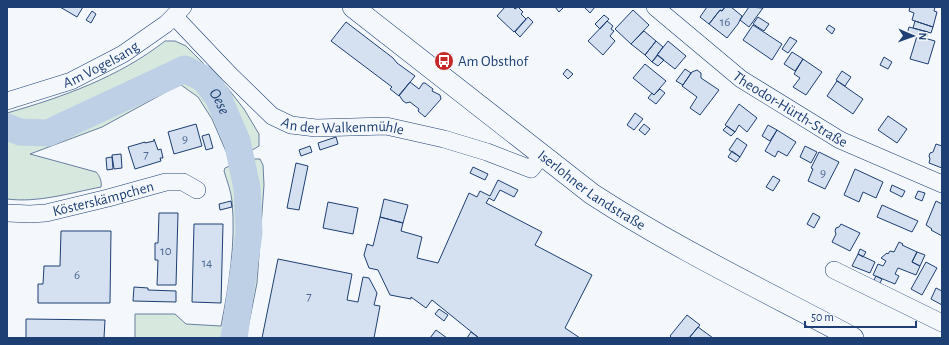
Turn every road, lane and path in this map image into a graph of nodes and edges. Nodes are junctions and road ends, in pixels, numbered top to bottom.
1 (353, 7) edge
2 (655, 7) edge
3 (179, 11) edge
4 (7, 101) edge
5 (542, 155) junction
6 (942, 184) edge
7 (197, 190) dead end
8 (7, 213) edge
9 (834, 270) dead end
10 (942, 323) edge
11 (827, 332) edge
12 (853, 338) edge

1 - 5 main road, Iserlohner Landstraße
2 - 6 street, Theodor-Hürth-Straße
3 - 4 street, Am Vogelsang
3 - 5 street, An der Walkenmühle
5 - 11 main road, Iserlohner Landstraße
7 - 8 street, Kösterskämpchen
9 - 10 street
11 - 12 main road, Iserlohner Landstraße

